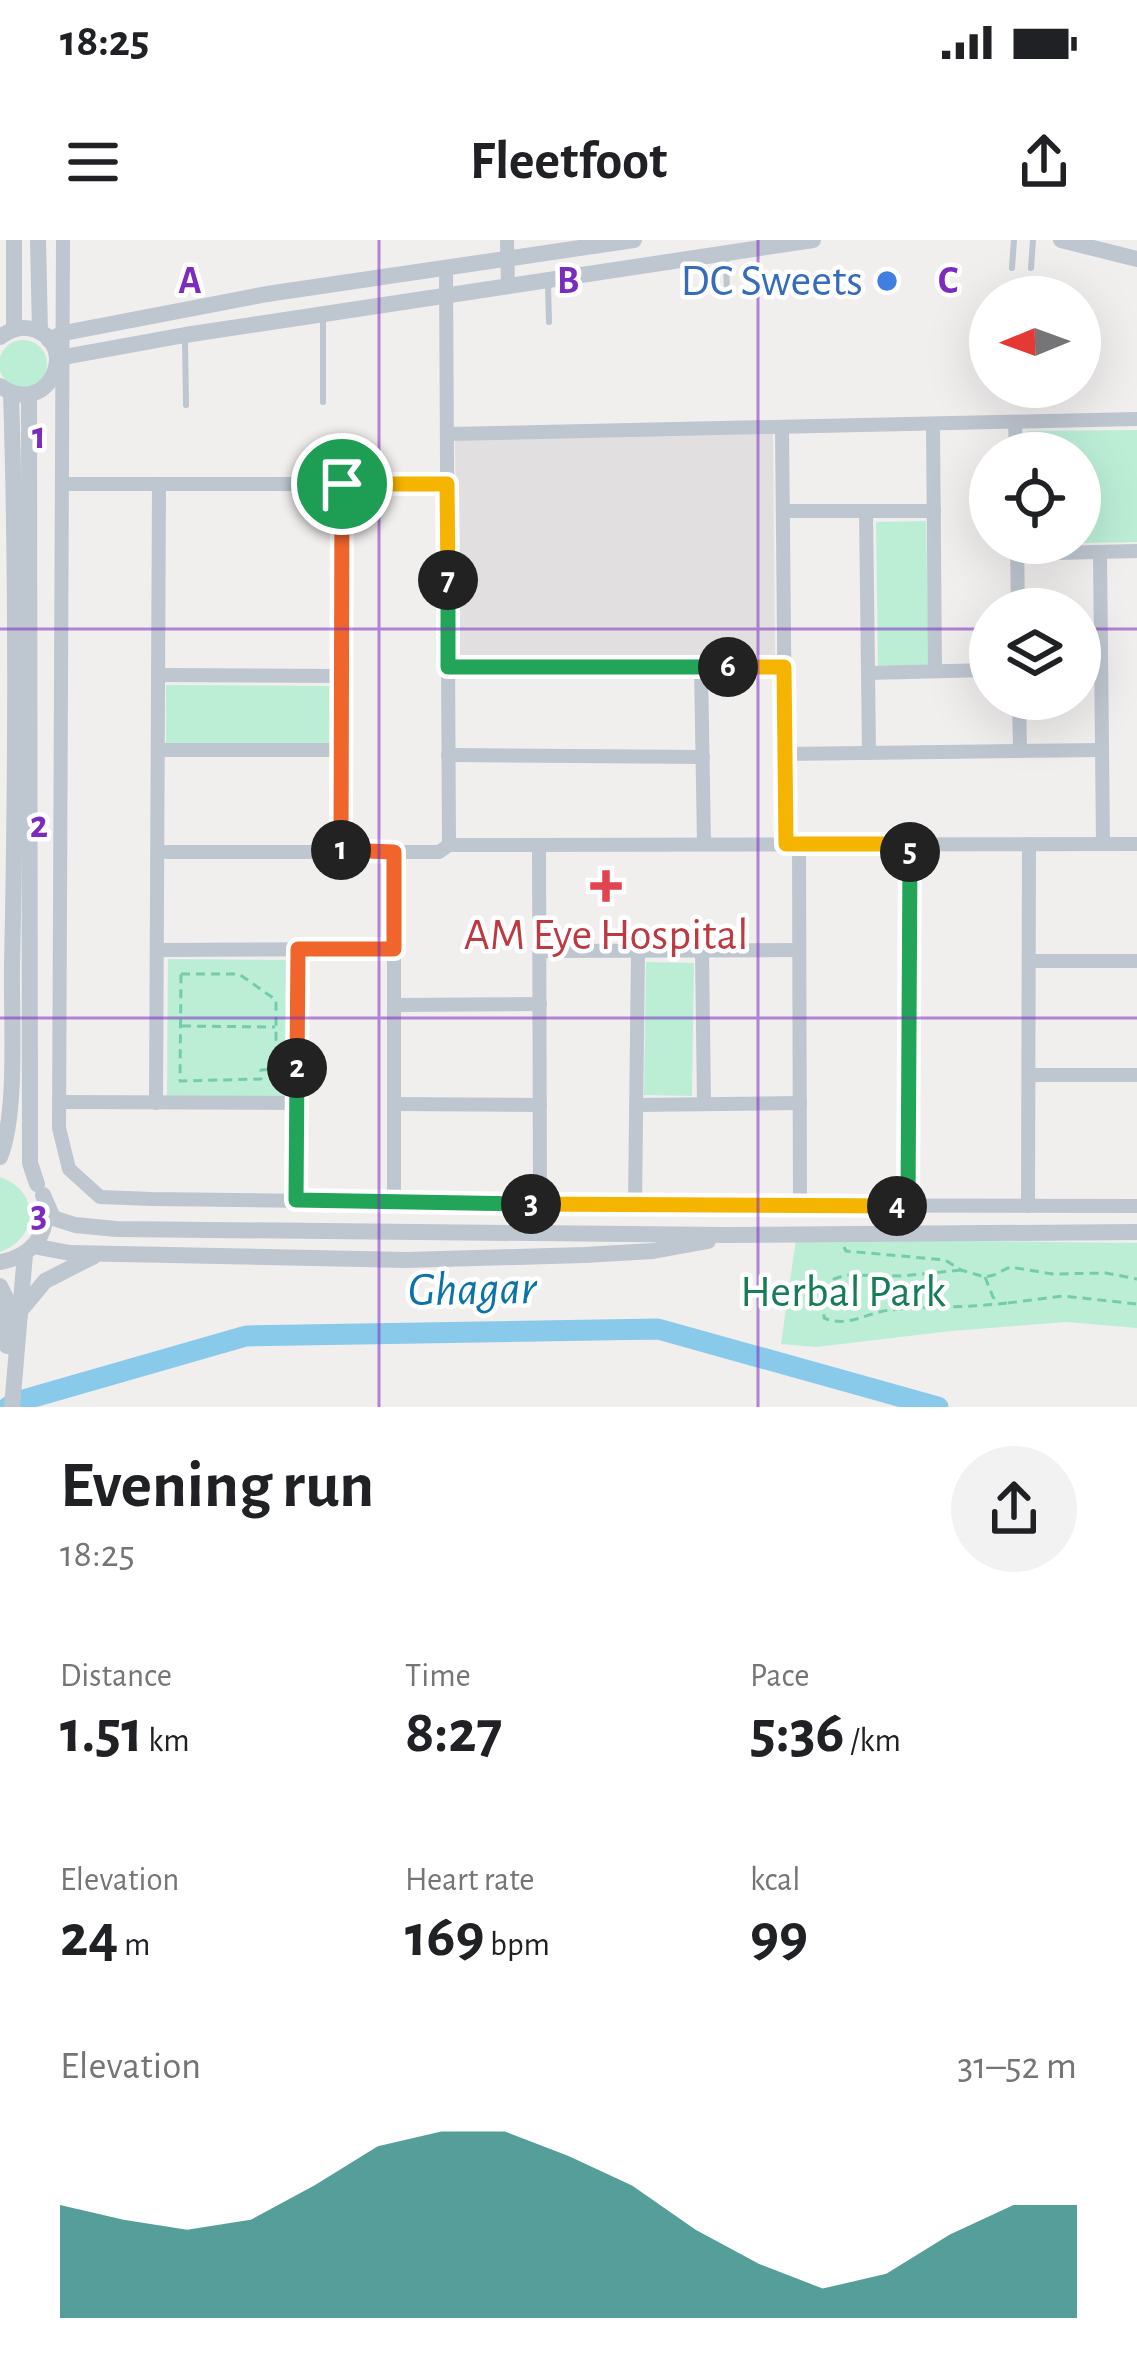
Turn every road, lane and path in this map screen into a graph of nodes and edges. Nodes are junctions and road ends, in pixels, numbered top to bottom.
1 (14, 240) edge
2 (38, 240) edge
3 (65, 240) edge
4 (634, 240) edge
5 (813, 240) edge
6 (1014, 240) edge
7 (1033, 240) edge
8 (1061, 240) edge
9 (507, 249) edge
10 (726, 253) junction
11 (1137, 259) edge
12 (446, 268) junction
13 (1012, 268) dead end
14 (1031, 268) dead end
15 (548, 280) junction
16 (508, 286) junction
17 (447, 296) junction
18 (727, 296) dead end
19 (322, 314) junction
20 (549, 322) dead end
21 (7, 333) edge
22 (51, 335) junction
23 (185, 335) junction
24 (61, 360) junction
25 (13, 391) edge
26 (323, 402) dead end
27 (186, 405) dead end
28 (1137, 419) edge
29 (1015, 422) junction
30 (932, 424) junction
31 (782, 427) junction
32 (1015, 432) edge
33 (447, 434) junction
34 (63, 484) junction
35 (159, 484) junction
36 (342, 484) junction
37 (447, 484) junction
38 (783, 511) junction
39 (866, 511) junction
40 (934, 511) junction
41 (1137, 551) edge
42 (1101, 552) edge
43 (1100, 564) edge
44 (448, 667) junction
45 (701, 667) junction
46 (784, 667) junction
47 (969, 670) edge
48 (934, 671) junction
49 (868, 673) junction
50 (158, 675) junction
51 (342, 676) junction
52 (1019, 720) edge
53 (158, 750) junction
54 (341, 750) junction
55 (1102, 750) junction
56 (1020, 751) junction
57 (869, 753) junction
58 (785, 754) junction
59 (448, 755) junction
60 (703, 757) junction
61 (704, 844) junction
62 (793, 844) junction
63 (910, 844) junction
64 (1029, 844) junction
65 (1103, 844) junction
66 (1137, 844) edge
67 (449, 845) junction
68 (539, 845) junction
69 (158, 852) junction
70 (341, 852) junction
71 (394, 852) junction
72 (298, 949) junction
73 (394, 949) junction
74 (157, 950) junction
75 (702, 950) junction
76 (799, 950) junction
77 (540, 951) junction
78 (638, 951) junction
79 (1029, 961) junction
80 (1137, 961) edge
81 (540, 1004) junction
82 (394, 1006) junction
83 (181, 1025) junction
84 (276, 1027) junction
85 (1028, 1075) junction
86 (1137, 1075) edge
87 (59, 1102) junction
88 (157, 1102) junction
89 (297, 1103) junction
90 (800, 1103) junction
91 (394, 1104) junction
92 (704, 1104) junction
93 (540, 1105) junction
94 (636, 1105) junction
95 (0, 1161) edge
96 (40, 1189) junction
97 (296, 1200) junction
98 (394, 1202) junction
99 (540, 1204) junction
100 (635, 1205) junction
101 (800, 1206) junction
102 (908, 1206) junction
103 (1028, 1206) junction
104 (1137, 1206) edge
105 (908, 1232) junction
106 (1137, 1232) edge
107 (837, 1233) junction
108 (726, 1234) junction
109 (29, 1250) junction
110 (100, 1253) junction
111 (0, 1262) edge
112 (961, 1270) junction
113 (994, 1276) junction
114 (985, 1277) junction
115 (1137, 1279) edge
116 (0, 1286) edge
117 (990, 1286) junction
118 (1007, 1303) junction
119 (1137, 1304) edge
120 (21, 1310) junction
121 (2, 1407) edge
122 (12, 1407) edge

1 - 21 street
2 - 22 street
3 - 22 street
4 - 9 street
5 - 10 street
6 - 13 lane
7 - 14 lane
8 - 11 street
9 - 12 street
9 - 16 street
10 - 15 street
10 - 18 lane
12 - 17 street
12 - 22 street
15 - 16 street
15 - 20 lane
16 - 17 street
17 - 19 street
17 - 33 street
19 - 23 street
19 - 26 lane
21 - 22 street
22 - 24 street
23 - 24 street
23 - 27 lane
24 - 25 street
24 - 34 street
25 - 95 street
25 - 96 street
28 - 29 street
29 - 30 street
29 - 32 street
30 - 31 street
30 - 40 street
31 - 33 street
31 - 38 street
33 - 37 street
34 - 35 street
34 - 87 street
35 - 36 street
35 - 50 street
36 - 37 street
36 - 51 street
37 - 44 street
38 - 39 street
38 - 46 street
39 - 40 street
39 - 49 street
40 - 48 street
41 - 42 street
43 - 55 street
44 - 45 street
44 - 59 street
45 - 46 street
45 - 60 street
46 - 58 street
47 - 48 street
48 - 49 street
49 - 57 street
50 - 51 street
50 - 53 street
51 - 54 street
52 - 56 street
53 - 54 street
53 - 69 street
54 - 70 street
55 - 56 street
55 - 65 street
56 - 57 street
57 - 58 street
58 - 62 street
59 - 60 street
59 - 67 street
60 - 61 street
61 - 62 street
61 - 68 street
62 - 63 street
62 - 76 street
63 - 64 street
63 - 102 street
64 - 65 street
64 - 79 street
65 - 66 street
67 - 68 street
67 - 71 street
68 - 77 street
69 - 70 street
69 - 74 street
70 - 71 street
71 - 73 street
72 - 73 street
72 - 74 street
72 - 89 street
73 - 82 street
74 - 88 street
75 - 76 street
75 - 78 street
75 - 92 street
76 - 90 street
77 - 78 street
77 - 81 street
78 - 94 street
79 - 80 street
79 - 85 street
81 - 82 street
81 - 93 street
82 - 91 street
83 - 84 path
83 - 84 path
83 - 84 path
85 - 86 street
85 - 103 street
87 - 88 street
87 - 97 street
88 - 89 street
89 - 97 street
90 - 92 street
90 - 101 street
91 - 93 street
91 - 98 street
92 - 94 street
93 - 99 street
94 - 100 street
95 - 96 street
96 - 108 street
96 - 109 street
97 - 98 street
98 - 99 street
99 - 100 street
100 - 101 street
101 - 102 street
102 - 103 street
102 - 105 street
103 - 104 street
105 - 106 street
105 - 107 street
107 - 108 street
107 - 112 path
108 - 110 street
109 - 110 street
109 - 111 street
109 - 120 street
110 - 120 street
112 - 114 path
112 - 118 path
113 - 114 path
113 - 115 path
113 - 117 path
114 - 117 path
116 - 121 street
117 - 118 path
118 - 119 path
120 - 122 street

